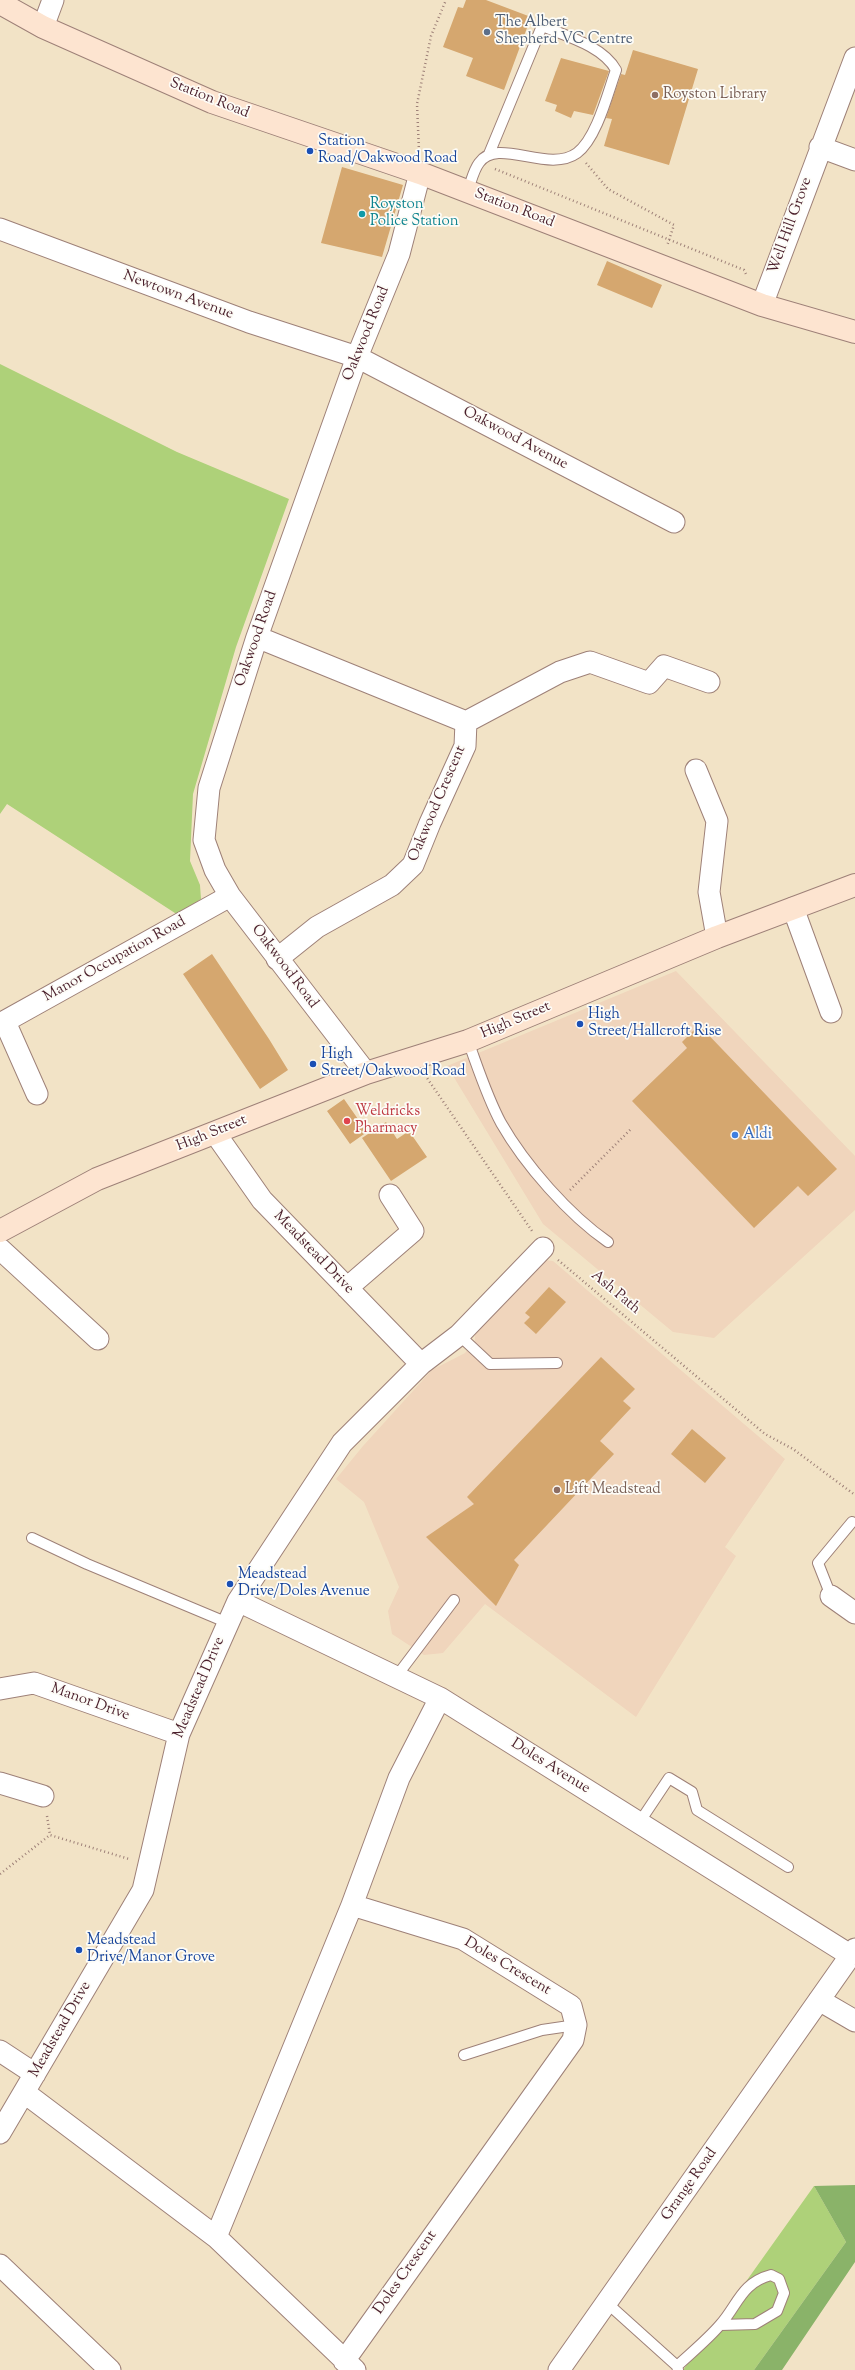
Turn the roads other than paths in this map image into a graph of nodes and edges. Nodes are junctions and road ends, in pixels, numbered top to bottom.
1 (54, 0) edge
2 (0, 2) edge
3 (43, 27) junction
4 (855, 58) edge
5 (820, 147) junction
6 (489, 154) junction
7 (855, 160) edge
8 (420, 173) junction
9 (467, 192) junction
10 (0, 229) edge
11 (762, 305) junction
12 (855, 332) edge
13 (357, 357) junction
14 (674, 522) dead end
15 (257, 637) junction
16 (709, 682) dead end
17 (466, 722) junction
18 (696, 770) dead end
19 (855, 885) edge
20 (230, 896) junction
21 (794, 908) junction
22 (717, 937) junction
23 (277, 959) junction
24 (831, 1012) dead end
25 (3, 1023) edge
26 (468, 1041) junction
27 (366, 1073) junction
28 (37, 1094) dead end
29 (215, 1133) junction
30 (390, 1195) dead end
31 (0, 1231) edge
32 (608, 1242) dead end
33 (543, 1248) road end
34 (0, 1249) edge
35 (346, 1288) junction
36 (459, 1335) junction
37 (98, 1339) dead end
38 (557, 1362) dead end
39 (421, 1364) junction
40 (852, 1522) dead end
41 (32, 1538) dead end
42 (831, 1596) joint
43 (238, 1600) junction
44 (454, 1600) dead end
45 (855, 1613) edge
46 (228, 1623) junction
47 (396, 1677) junction
48 (0, 1689) edge
49 (440, 1698) junction
50 (179, 1734) junction
51 (0, 1783) edge
52 (43, 1796) dead end
53 (639, 1823) junction
54 (788, 1867) dead end
55 (352, 1905) junction
56 (853, 1952) edge
57 (819, 2000) junction
58 (855, 2021) edge
59 (576, 2025) junction
60 (0, 2051) edge
61 (464, 2055) dead end
62 (35, 2074) junction
63 (25, 2093) junction
64 (0, 2132) edge
65 (216, 2237) junction
66 (3, 2272) edge
67 (607, 2303) junction
68 (720, 2325) junction
69 (350, 2365) edge
70 (678, 2368) edge
71 (110, 2370) edge
72 (559, 2370) edge

1 - 3 street
2 - 3 main road, Station Road
3 - 8 main road, Station Road
4 - 5 street, Well Hill Grove
5 - 7 street
5 - 11 street, Well Hill Grove
6 - 6 lane
6 - 9 lane
8 - 9 main road, Station Road
8 - 13 street, Oakwood Road
9 - 11 main road, Station Road
10 - 13 street, Newtown Avenue
11 - 12 main road, Station Road
13 - 14 street, Oakwood Avenue
13 - 15 street, Oakwood Road
15 - 17 street
15 - 20 street, Oakwood Road
16 - 17 street
17 - 23 street, Oakwood Crescent
18 - 22 street
19 - 21 main road, High Street
20 - 23 street, Oakwood Road
20 - 25 street, Manor Occupation Road
21 - 22 main road, High Street
21 - 24 street
22 - 26 main road, High Street
23 - 27 street, Oakwood Road
25 - 28 street
26 - 27 main road, High Street
26 - 32 lane
27 - 29 main road, High Street
29 - 31 main road, High Street
29 - 35 street, Meadstead Drive
30 - 35 street
33 - 36 street, Meadstead Drive
34 - 37 street
35 - 39 street, Meadstead Drive
36 - 38 lane
36 - 39 street, Meadstead Drive
39 - 43 street, Meadstead Drive
40 - 42 lane
41 - 46 lane
42 - 45 street
43 - 46 street, Meadstead Drive
43 - 47 street, Doles Avenue
44 - 47 lane
46 - 50 street, Meadstead Drive
47 - 49 street, Doles Avenue
48 - 50 street, Manor Drive
49 - 53 street, Doles Avenue
49 - 55 street
50 - 62 street, Meadstead Drive
51 - 52 street
53 - 54 lane
53 - 56 street, Doles Avenue
55 - 59 street, Doles Crescent
55 - 65 street
56 - 57 street, Grange Road
57 - 58 street
57 - 67 street, Grange Road
59 - 61 lane
59 - 69 street, Doles Crescent
60 - 62 street
62 - 63 street, Meadstead Drive
63 - 64 street, Meadstead Drive
63 - 65 street
65 - 69 street
66 - 71 street
67 - 70 lane
67 - 72 street, Grange Road
68 - 68 lane
68 - 70 lane

